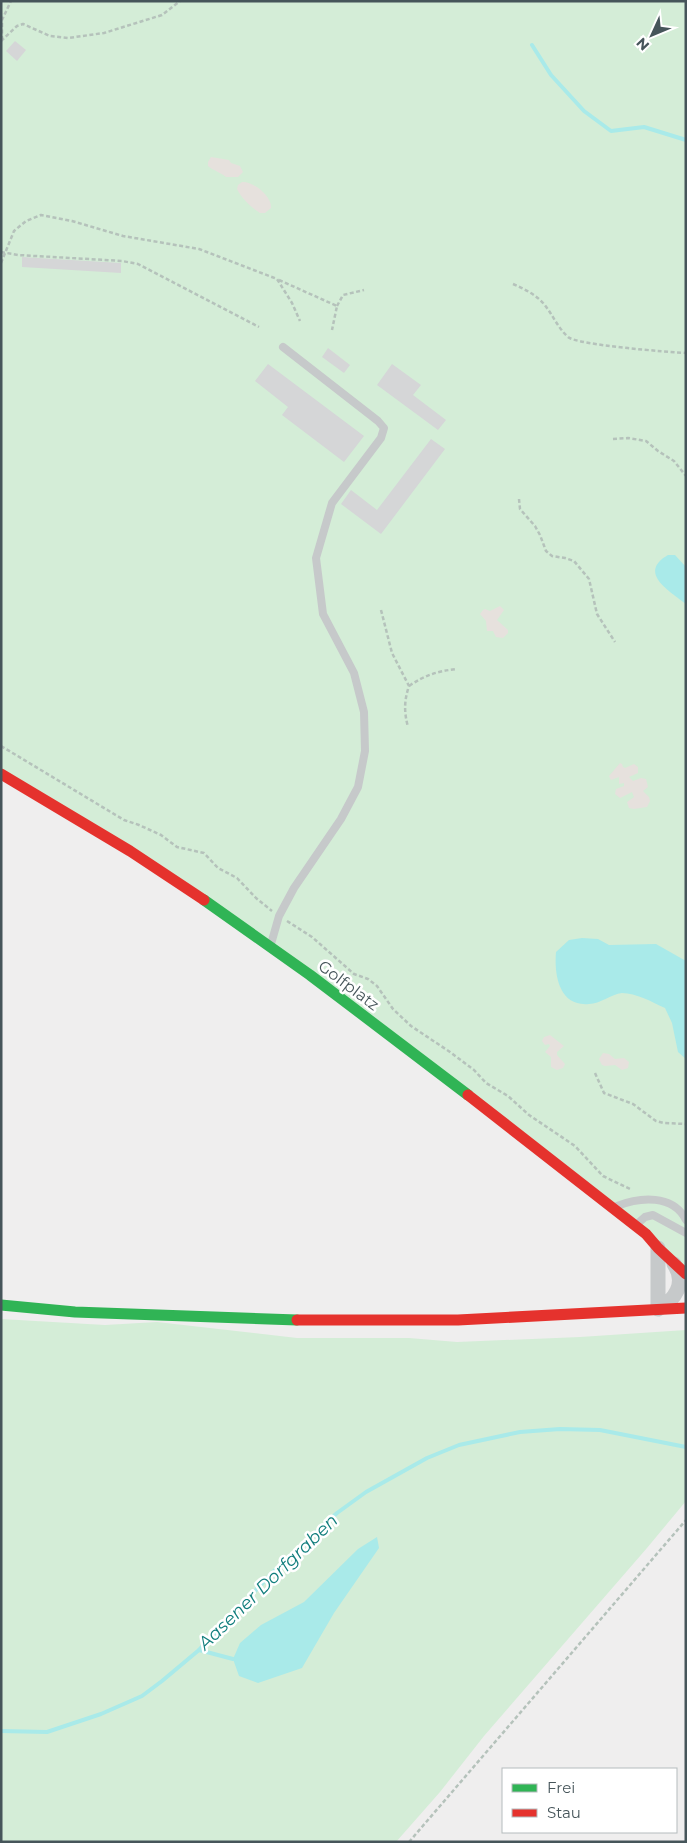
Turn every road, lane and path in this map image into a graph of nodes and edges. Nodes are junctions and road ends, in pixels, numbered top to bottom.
1 (11, 1) edge
2 (180, 1) edge
3 (2, 41) edge
4 (3, 252) edge
5 (1, 263) edge
6 (277, 279) junction
7 (514, 284) dead end
8 (364, 290) dead end
9 (337, 306) junction
10 (300, 321) dead end
11 (258, 328) dead end
12 (332, 330) dead end
13 (283, 347) dead end
14 (686, 353) edge
15 (613, 439) dead end
16 (686, 476) edge
17 (519, 498) dead end
18 (381, 610) dead end
19 (615, 642) dead end
20 (457, 669) dead end
21 (409, 686) junction
22 (408, 727) dead end
23 (1, 746) edge
24 (1, 774) edge
25 (280, 916) junction
26 (271, 946) junction
27 (595, 1073) dead end
28 (686, 1124) edge
29 (649, 1199) junction
30 (613, 1207) junction
31 (686, 1220) edge
32 (636, 1225) junction
33 (686, 1233) edge
34 (658, 1248) junction
35 (672, 1261) junction
36 (686, 1274) edge
37 (1, 1305) edge
38 (686, 1308) edge
39 (658, 1309) junction
40 (686, 1520) edge
41 (409, 1842) edge

1 - 3 path
2 - 3 path
4 - 5 path
4 - 6 path
4 - 11 path
6 - 9 path
6 - 10 path
7 - 14 path
8 - 9 path
9 - 12 path
13 - 25 lane
15 - 16 path
17 - 19 path
18 - 21 path
20 - 21 path
21 - 22 path
23 - 25 path
24 - 26 street, Golfplatz
25 - 26 lane
25 - 29 path
26 - 30 street, Golfplatz
27 - 28 path
29 - 30 lane
29 - 31 lane
30 - 32 street, Golfplatz
32 - 33 lane
32 - 34 street, Golfplatz
34 - 35 street, Golfplatz
34 - 39 street
35 - 36 street, Golfplatz
35 - 39 street
37 - 39 street
38 - 39 street
40 - 41 path

